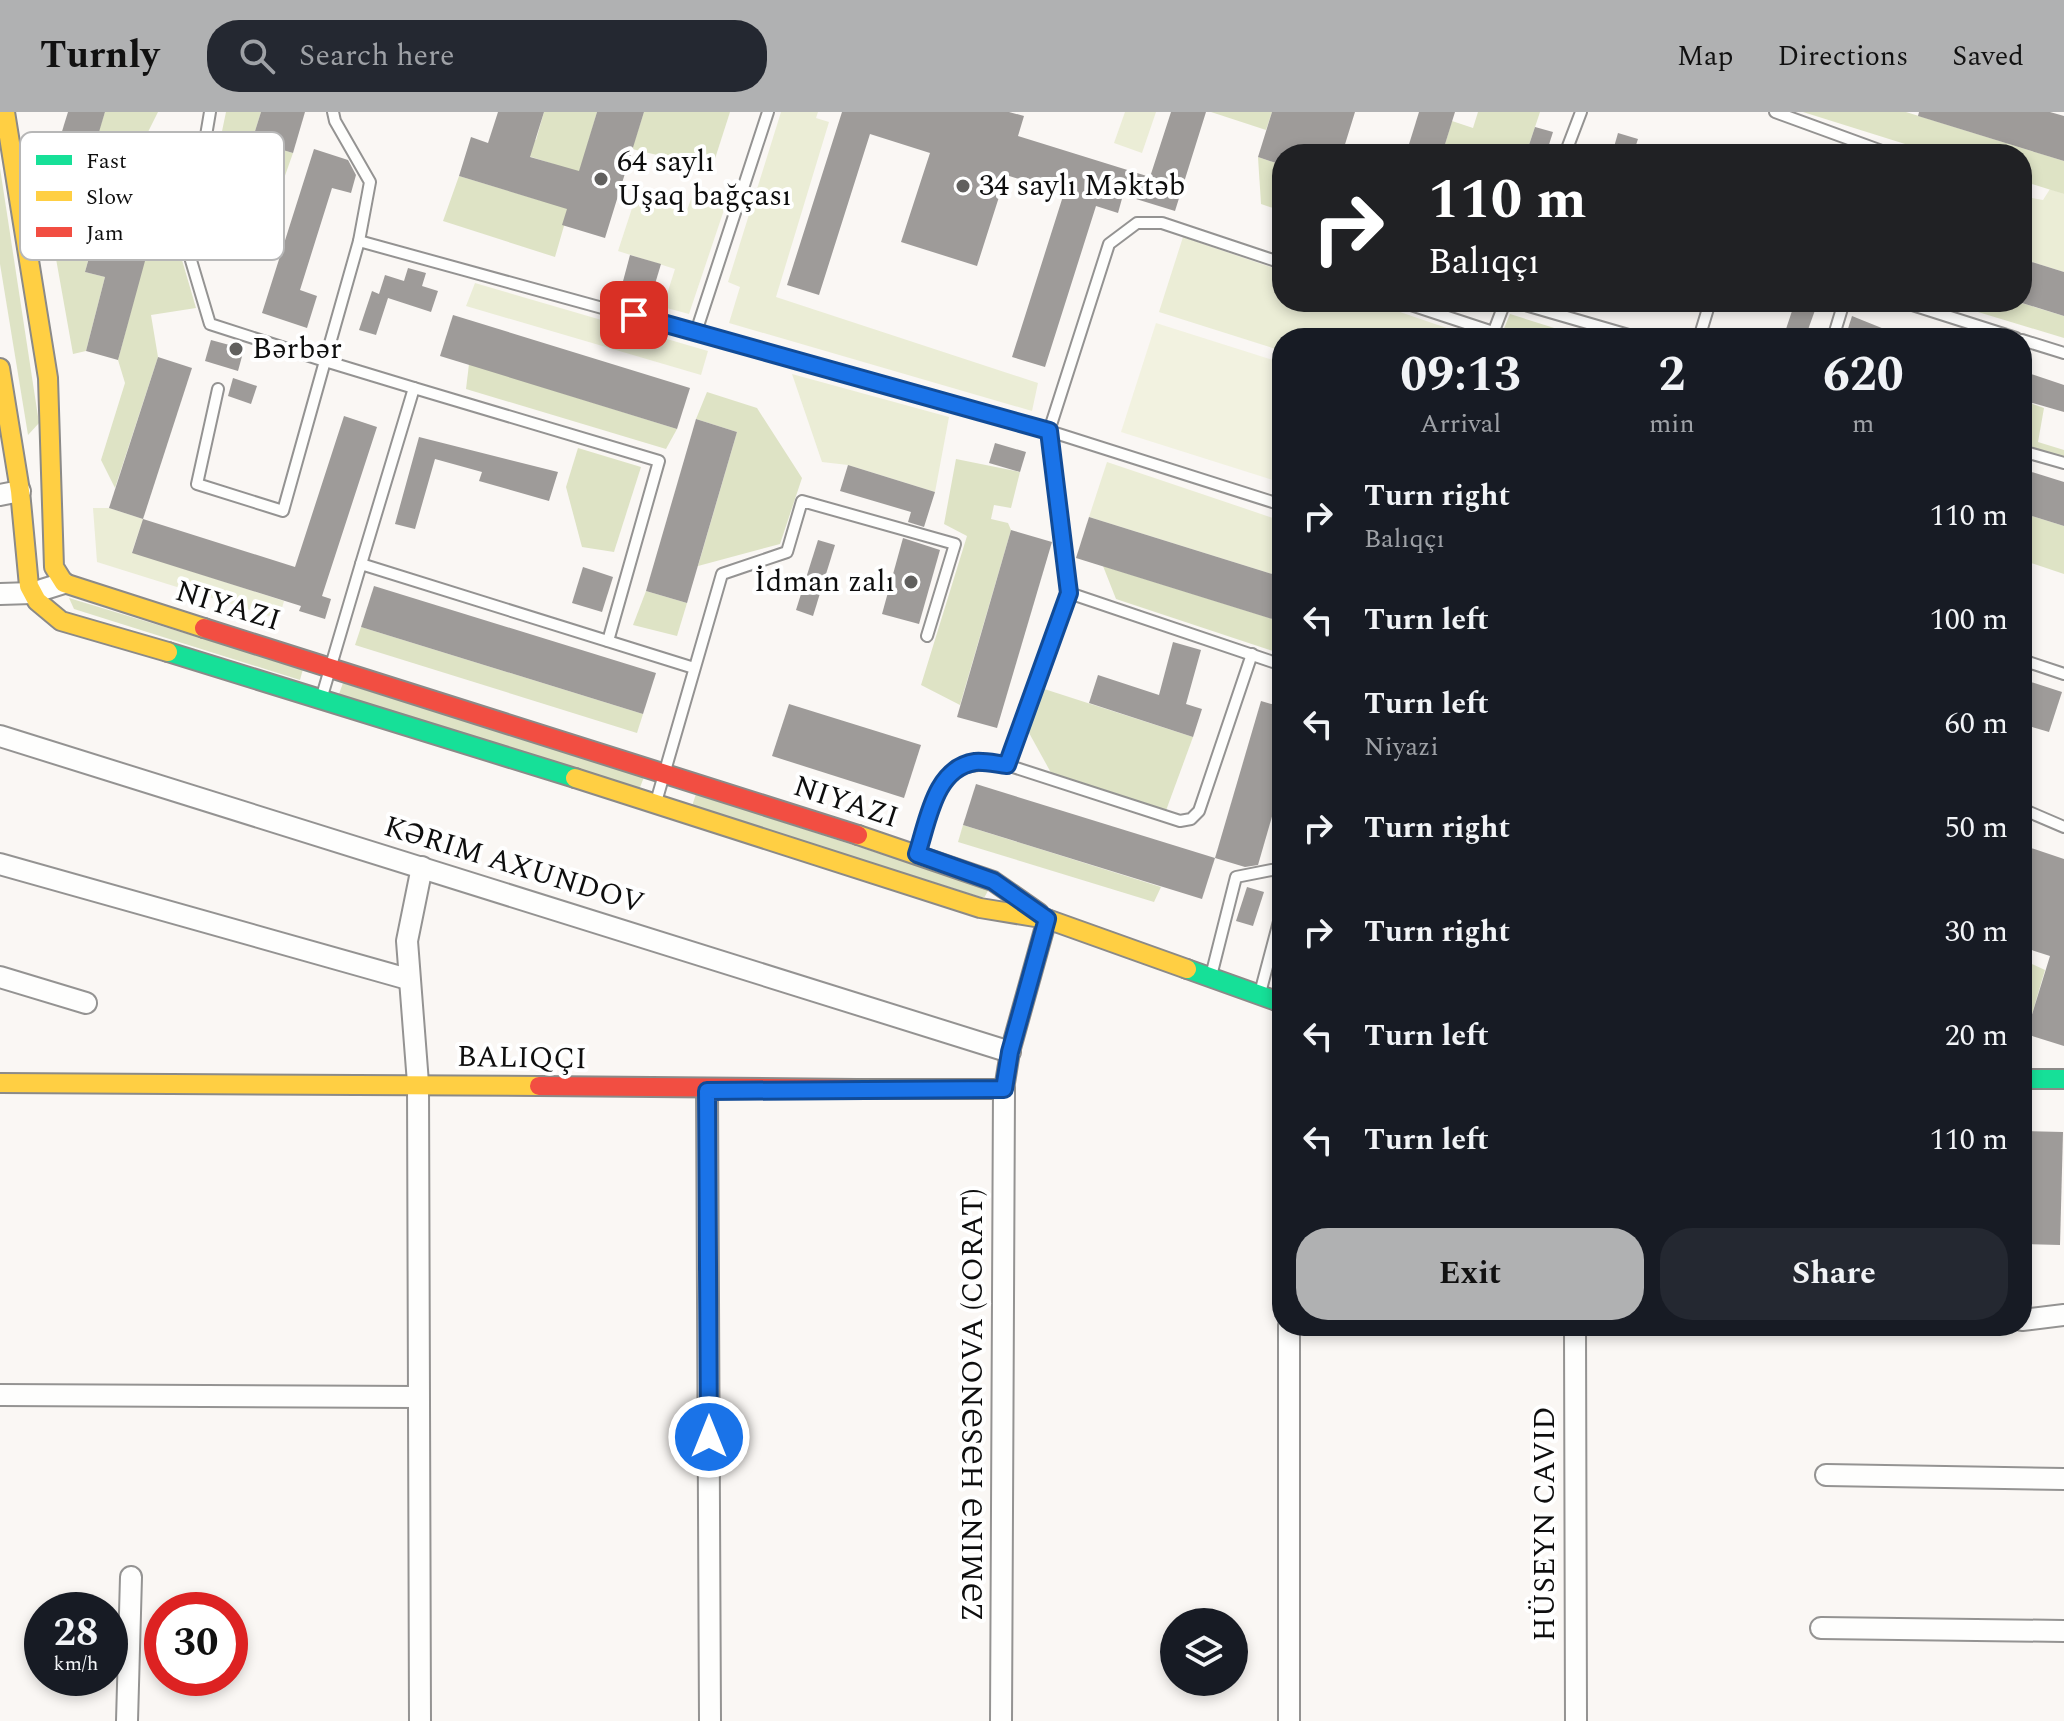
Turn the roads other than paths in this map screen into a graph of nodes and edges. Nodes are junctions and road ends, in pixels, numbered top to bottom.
1 (5, 112) edge
2 (210, 112) edge
3 (333, 112) edge
4 (768, 112) edge
5 (1581, 112) edge
6 (1775, 112) edge
7 (207, 132) edge
8 (1569, 144) edge
9 (1863, 144) edge
10 (20, 199) edge
11 (359, 241) junction
12 (29, 260) edge
13 (191, 260) edge
14 (1272, 260) edge
15 (1429, 312) edge
16 (1549, 312) edge
17 (1934, 312) edge
18 (1473, 328) edge
19 (1605, 328) edge
20 (1985, 328) edge
21 (696, 332) junction
22 (2032, 343) edge
23 (2064, 353) edge
24 (325, 361) junction
25 (0, 368) edge
26 (414, 388) junction
27 (218, 389) dead end
28 (1049, 431) junction
29 (2032, 454) edge
30 (2064, 463) edge
31 (10, 493) edge
32 (1272, 502) edge
33 (361, 564) junction
34 (64, 583) junction
35 (32, 593) junction
36 (1069, 593) junction
37 (0, 594) edge
38 (927, 636) dead end
39 (608, 641) junction
40 (1252, 654) junction
41 (1272, 661) edge
42 (2032, 663) edge
43 (330, 667) junction
44 (694, 668) junction
45 (2064, 674) edge
46 (321, 697) junction
47 (0, 736) edge
48 (1007, 765) junction
49 (664, 773) junction
50 (656, 802) junction
51 (2032, 813) edge
52 (2064, 827) edge
53 (917, 854) junction
54 (0, 864) edge
55 (422, 867) junction
56 (1272, 870) edge
57 (1047, 919) junction
58 (1272, 947) edge
59 (0, 977) edge
60 (1210, 978) junction
61 (408, 979) junction
62 (1259, 995) junction
63 (1272, 1000) edge
64 (86, 1003) dead end
65 (1010, 1052) junction
66 (2032, 1079) edge
67 (2064, 1079) edge
68 (0, 1083) edge
69 (418, 1083) junction
70 (1004, 1089) junction
71 (707, 1091) junction
72 (2064, 1315) edge
73 (2032, 1319) edge
74 (1289, 1336) edge
75 (1575, 1336) edge
76 (0, 1395) edge
77 (417, 1397) junction
78 (1826, 1475) dead end
79 (2064, 1479) edge
80 (131, 1577) dead end
81 (1821, 1628) dead end
82 (2064, 1631) edge
83 (127, 1721) edge
84 (420, 1721) edge
85 (710, 1721) edge
86 (1001, 1721) edge
87 (1289, 1721) edge
88 (1576, 1721) edge

1 - 10 main road
2 - 7 lane
3 - 11 lane
4 - 21 lane
5 - 8 lane
6 - 9 lane
11 - 21 lane
11 - 24 lane
12 - 34 main road
13 - 24 lane
14 - 28 lane
15 - 18 lane
16 - 19 lane
17 - 20 lane
21 - 28 lane
22 - 23 lane
24 - 26 lane
24 - 27 lane
25 - 31 main road
26 - 33 lane
26 - 39 lane
28 - 32 lane
28 - 36 lane
29 - 30 lane
31 - 35 main road
33 - 39 lane
33 - 43 lane
34 - 35 street
34 - 43 main road, NIYAZI
35 - 37 street
35 - 46 main road, NIYAZI
36 - 40 lane
36 - 48 lane
38 - 44 lane
39 - 44 lane
40 - 41 lane
40 - 48 lane
42 - 45 lane
43 - 46 lane
43 - 49 main road, NIYAZI
44 - 49 lane
46 - 50 main road, NIYAZI
47 - 55 street, KƏRIM AXUNDOV
48 - 53 lane
49 - 50 lane
49 - 53 main road, NIYAZI
50 - 57 main road, NIYAZI
51 - 52 lane
53 - 57 main road, NIYAZI
54 - 61 street
55 - 61 street
55 - 65 street, KƏRIM AXUNDOV
56 - 60 lane
57 - 60 main road
57 - 65 main road
58 - 62 lane
59 - 64 street
60 - 62 main road
61 - 69 street
62 - 63 main road
65 - 70 main road
66 - 67 main road
68 - 69 main road
69 - 71 main road
69 - 77 street
70 - 71 main road
70 - 86 street, ZƏMINƏ HƏSƏNOVA (CORAT)
71 - 85 street
72 - 73 street
74 - 87 street
75 - 88 street, HÜSEYN CAVID
76 - 77 street
77 - 84 street
78 - 79 street
80 - 83 street
81 - 82 street

